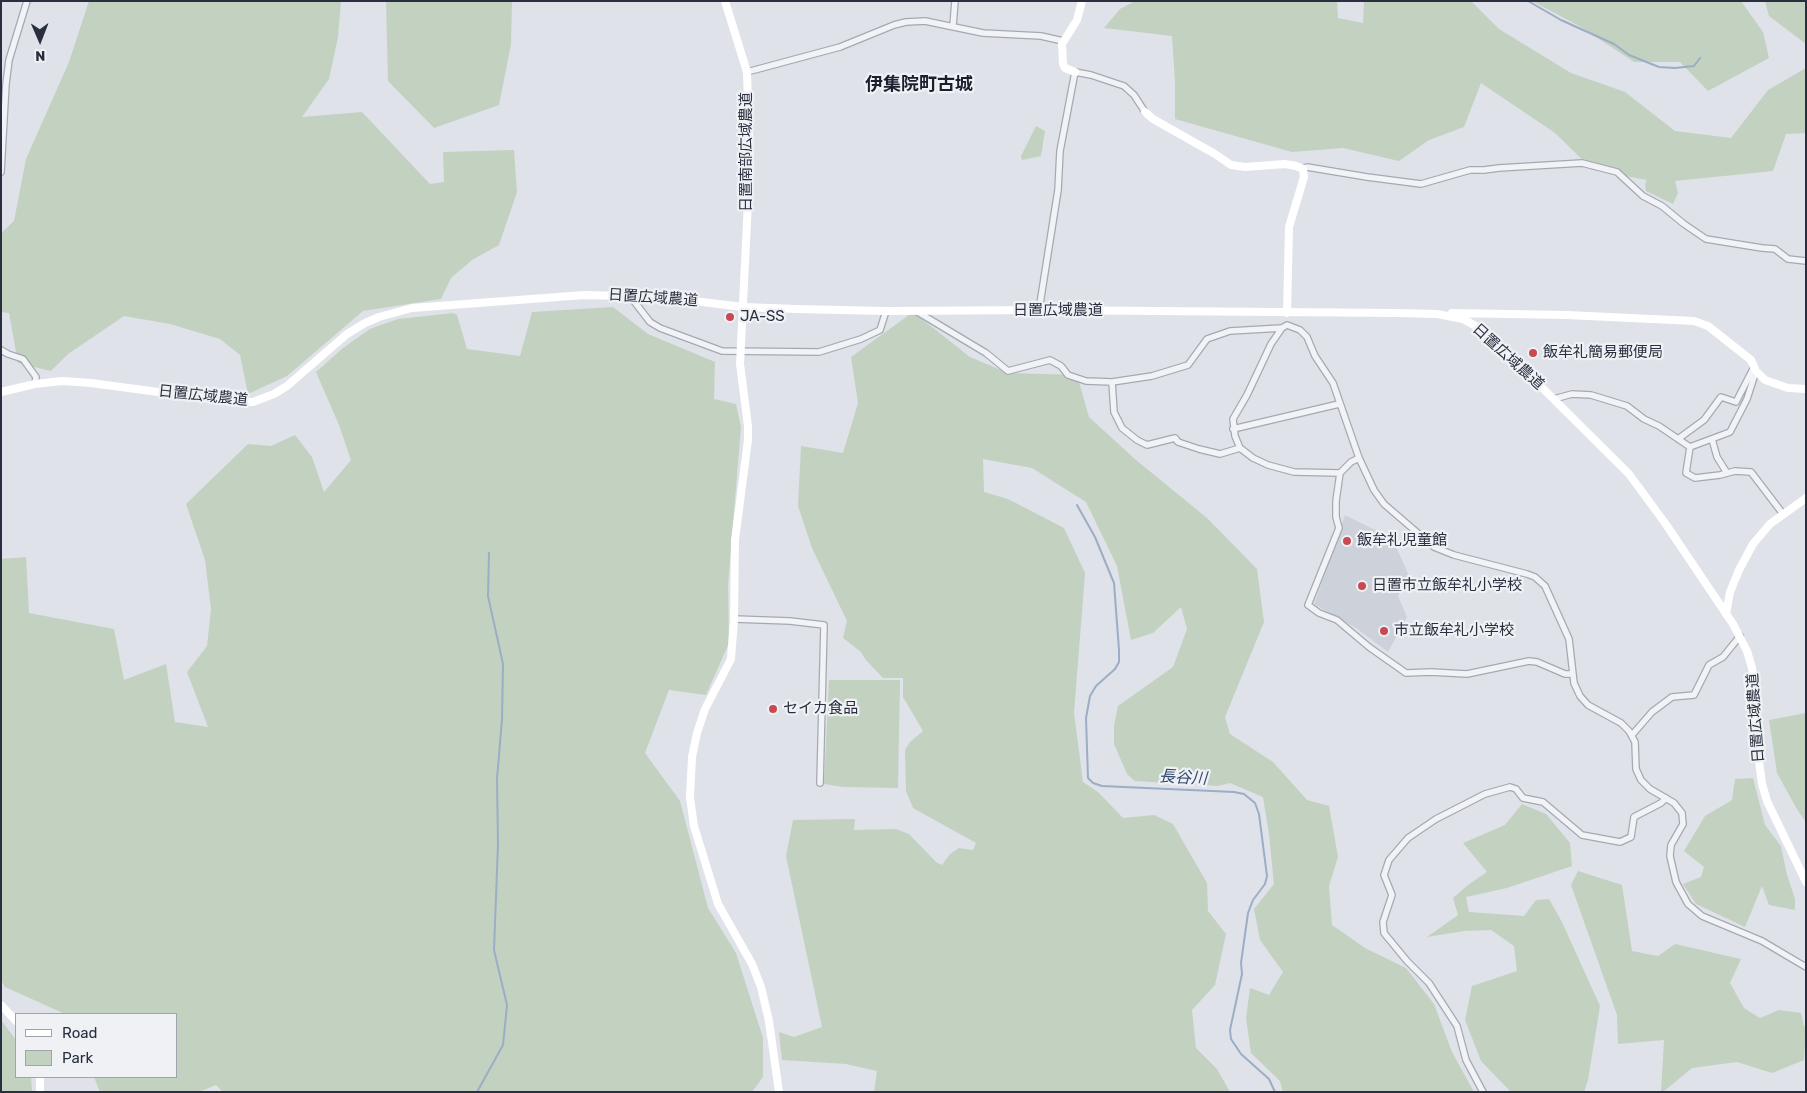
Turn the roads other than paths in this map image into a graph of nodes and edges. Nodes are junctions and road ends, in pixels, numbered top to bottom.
1 (27, 1) edge
2 (725, 1) edge
3 (955, 1) edge
4 (1082, 1) edge
5 (953, 26) junction
6 (1063, 41) junction
7 (747, 72) junction
8 (1074, 72) junction
9 (4, 75) edge
10 (1145, 112) joint
11 (1303, 169) junction
12 (1, 172) edge
13 (1806, 261) edge
14 (630, 296) junction
15 (743, 306) junction
16 (1039, 310) junction
17 (886, 311) junction
18 (916, 311) junction
19 (1287, 313) junction
20 (1475, 313) junction
21 (1437, 314) junction
22 (1469, 321) junction
23 (1284, 326) junction
24 (1, 350) edge
25 (740, 352) junction
26 (1755, 369) junction
27 (1112, 382) junction
28 (35, 384) junction
29 (1806, 389) edge
30 (1, 392) edge
31 (1554, 398) junction
32 (1339, 404) junction
33 (1233, 429) junction
34 (1678, 439) junction
35 (1712, 439) junction
36 (1690, 447) junction
37 (1240, 448) junction
38 (1359, 458) junction
39 (1340, 473) junction
40 (1726, 473) junction
41 (1806, 498) edge
42 (1783, 514) junction
43 (1726, 614) junction
44 (734, 619) junction
45 (1740, 636) junction
46 (1572, 674) junction
47 (1632, 735) junction
48 (820, 783) dead end
49 (1666, 798) junction
50 (1806, 882) edge
51 (1806, 966) edge
52 (1, 1005) edge
53 (15, 1020) edge
54 (40, 1078) edge
55 (40, 1092) edge
56 (779, 1092) edge
57 (1483, 1092) edge

1 - 9 street
2 - 7 street, 日置南部広域農道
3 - 5 street
4 - 6 street
5 - 6 street
5 - 7 street
6 - 8 street
7 - 15 street, 日置南部広域農道
8 - 10 street
8 - 16 street
9 - 12 street
10 - 11 street
11 - 13 street
11 - 19 street
14 - 15 street, 日置広域農道
14 - 25 street
14 - 28 street, 日置広域農道
15 - 17 street, 日置広域農道
15 - 25 street, 日置南部広域農道
16 - 18 street, 日置広域農道
16 - 19 street, 日置広域農道
17 - 18 street, 日置広域農道
17 - 25 street
18 - 27 street
19 - 21 street, 日置広域農道
19 - 23 street
20 - 21 street
20 - 22 street
20 - 26 street
21 - 22 street, 日置広域農道
22 - 31 street, 日置広域農道
23 - 27 street
23 - 32 street
23 - 33 street
24 - 28 street
25 - 44 street, 日置南部広域農道
26 - 29 street
26 - 34 street
26 - 35 street
27 - 37 street
28 - 30 street, 日置広域農道
31 - 34 street
31 - 43 street, 日置広域農道
32 - 33 street
32 - 38 street
33 - 37 street
34 - 36 street
35 - 36 street
35 - 40 street
36 - 40 street
37 - 39 street
38 - 39 street
38 - 46 street
39 - 46 street
40 - 42 street
41 - 42 street
42 - 43 street
43 - 45 street, 日置広域農道
44 - 48 street
44 - 56 street, 日置南部広域農道
45 - 47 street
45 - 50 street, 日置広域農道
46 - 47 street
47 - 49 street
49 - 51 street
49 - 57 street
52 - 53 street
54 - 55 street

